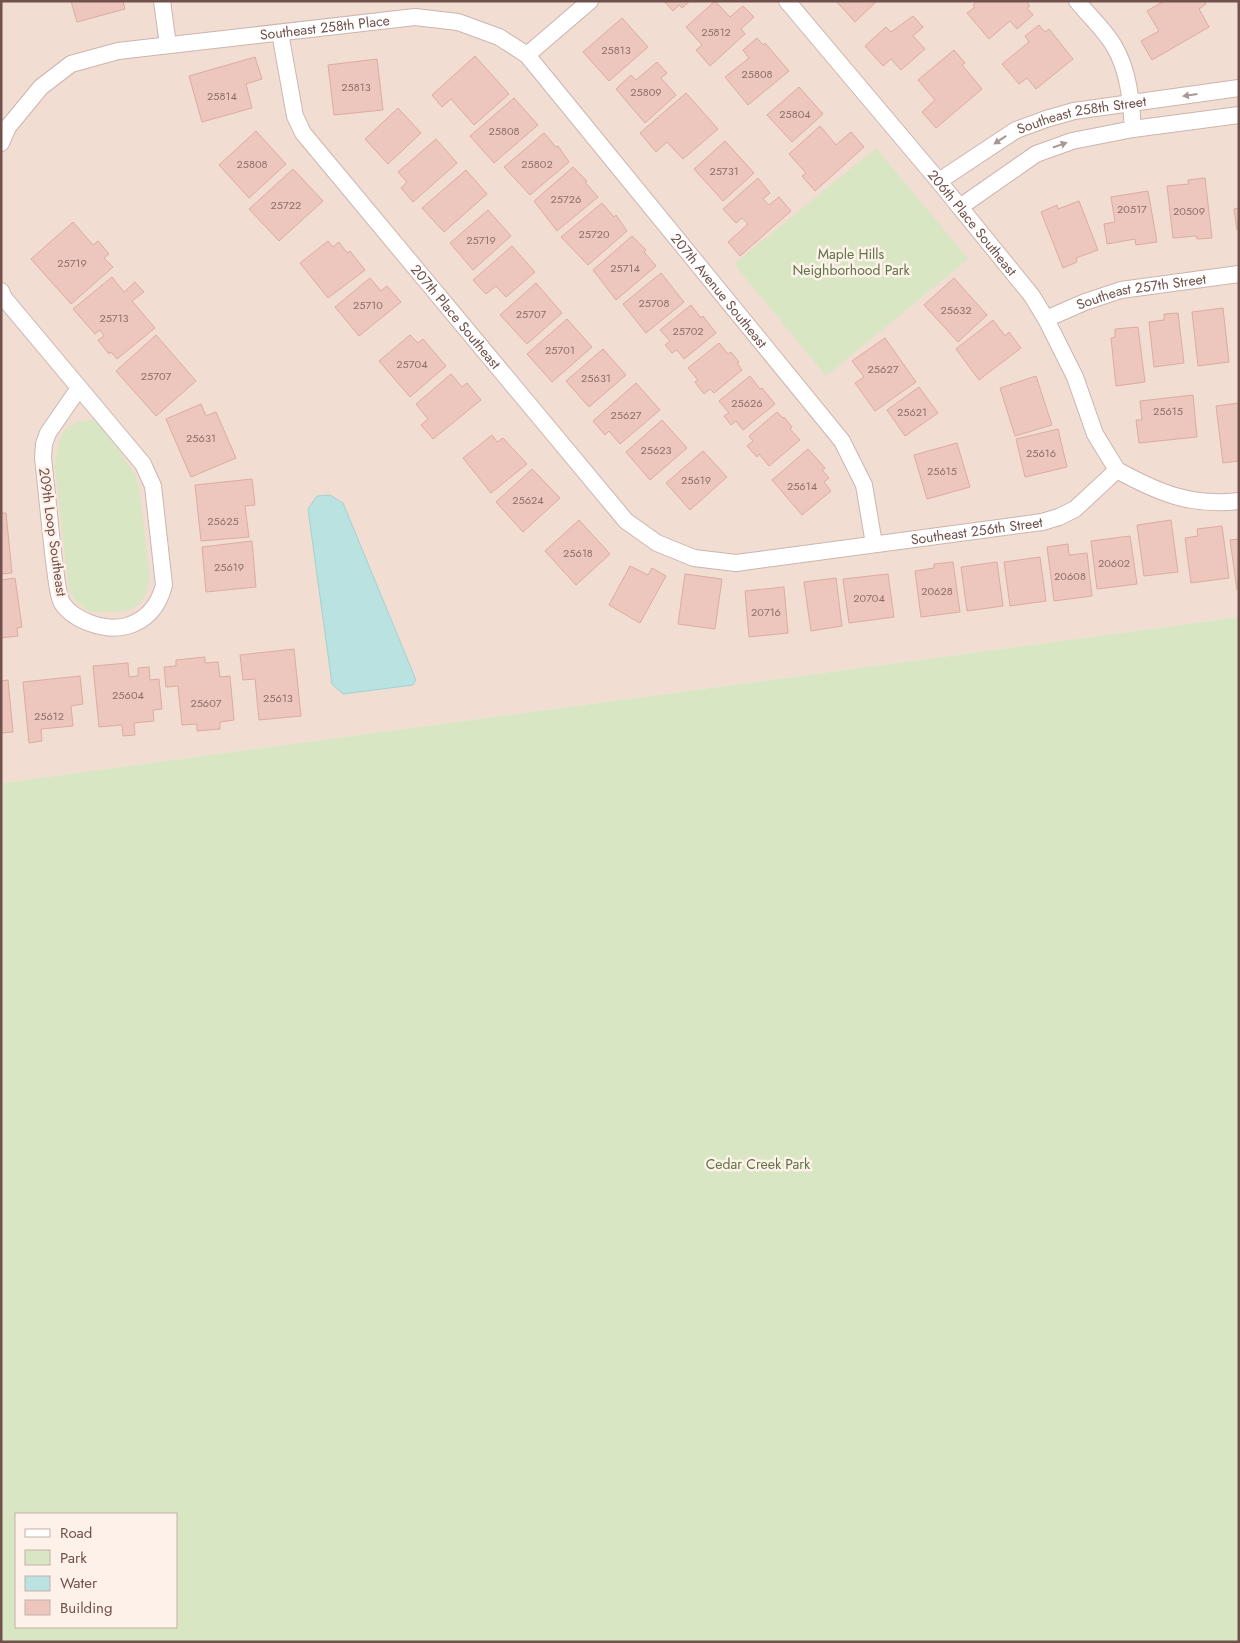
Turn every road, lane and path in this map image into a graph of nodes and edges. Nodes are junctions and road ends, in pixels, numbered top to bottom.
1 (162, 1) edge
2 (590, 1) edge
3 (787, 1) edge
4 (1077, 1) edge
5 (280, 33) junction
6 (168, 45) junction
7 (528, 55) junction
8 (1239, 88) edge
9 (1131, 103) junction
10 (1239, 115) edge
11 (1133, 129) junction
12 (1, 143) edge
13 (939, 181) junction
14 (960, 207) junction
15 (1239, 274) edge
16 (1, 291) edge
17 (1046, 319) junction
18 (79, 388) junction
19 (1117, 470) junction
20 (1239, 502) edge
21 (874, 544) junction
22 (694, 558) joint

1 - 6 street
2 - 7 street
3 - 13 street, 206th Place Southeast
4 - 9 street
5 - 6 street, Southeast 258th Place
5 - 7 street, Southeast 258th Place
5 - 22 street, 207th Place Southeast
6 - 12 street, Southeast 258th Place
7 - 21 street, 207th Avenue Southeast
8 -> 9 street, Southeast 258th Street
9 - 11 street
9 -> 13 street, Southeast 258th Street
10 - 11 street, Southeast 258th Street
14 -> 11 street, Southeast 258th Street
13 - 14 street, 206th Place Southeast
14 - 17 street, 206th Place Southeast
15 - 17 street, Southeast 257th Street
16 - 18 street, 209th Loop Southeast
17 - 19 street, 206th Place Southeast
18 - 18 street, 209th Loop Southeast
19 - 20 street
19 - 21 street, Southeast 256th Street
21 - 22 street, Southeast 256th Street

